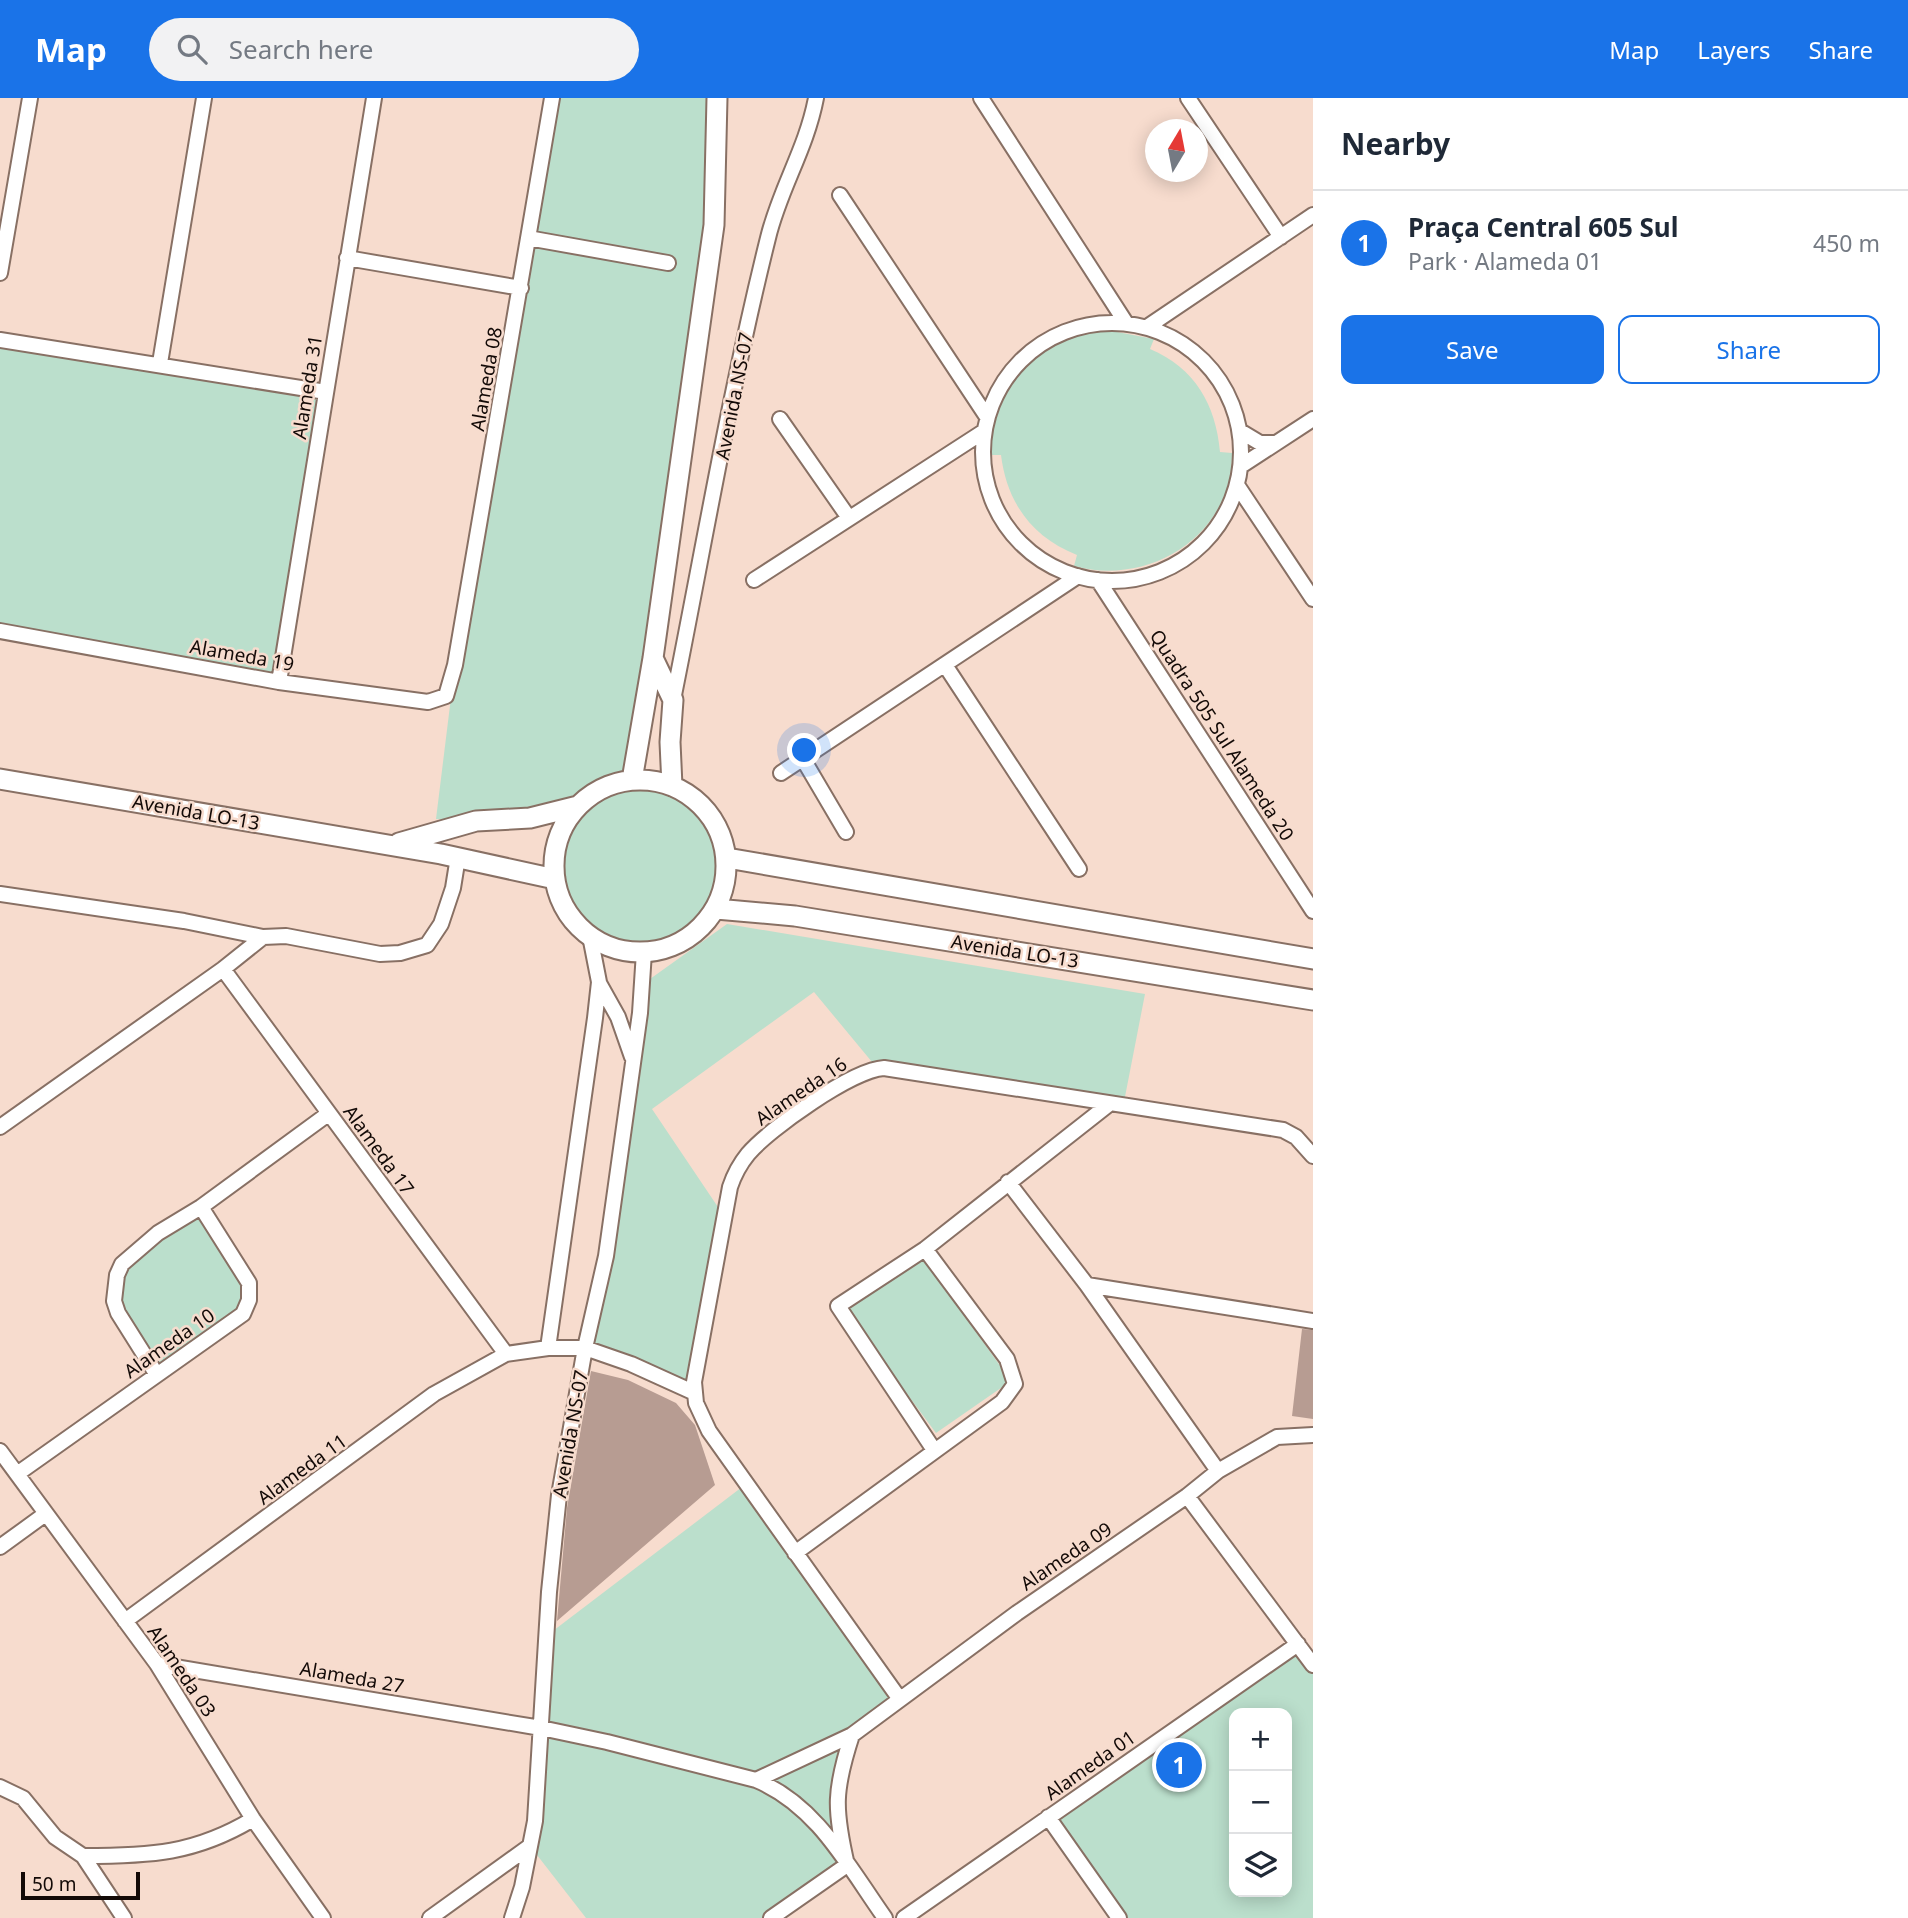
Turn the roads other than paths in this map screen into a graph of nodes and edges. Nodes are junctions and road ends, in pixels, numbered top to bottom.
1 (30, 98) edge
2 (204, 98) edge
3 (374, 98) edge
4 (552, 98) edge
5 (717, 98) edge
6 (816, 98) edge
7 (981, 98) edge
8 (1188, 98) edge
9 (840, 195) dead end
10 (6, 205) edge
11 (1313, 215) edge
12 (1281, 237) junction
13 (528, 238) junction
14 (347, 258) junction
15 (668, 263) dead end
16 (0, 273) edge
17 (521, 288) junction
18 (1106, 291) junction
19 (1176, 307) junction
20 (1096, 323) junction
21 (1126, 324) junction
22 (1147, 327) junction
23 (0, 340) edge
24 (1177, 341) junction
25 (160, 363) junction
26 (963, 380) junction
27 (326, 392) junction
28 (996, 393) junction
29 (987, 416) junction
30 (780, 419) dead end
31 (1313, 419) edge
32 (1240, 431) junction
33 (983, 432) junction
34 (1276, 443) junction
35 (947, 455) junction
36 (982, 460) junction
37 (1241, 466) junction
38 (1237, 485) junction
39 (1228, 509) junction
40 (1257, 515) junction
41 (849, 519) junction
42 (1048, 564) junction
43 (1078, 576) junction
44 (754, 580) dead end
45 (1098, 580) junction
46 (1124, 580) junction
47 (1045, 599) junction
48 (1313, 599) edge
49 (1122, 617) junction
50 (0, 631) edge
51 (653, 658) junction
52 (455, 665) joint
53 (945, 665) junction
54 (279, 682) junction
55 (673, 700) junction
56 (803, 759) junction
57 (781, 773) dead end
58 (0, 779) edge
59 (632, 780) junction
60 (672, 786) junction
61 (578, 806) junction
62 (846, 832) dead end
63 (391, 845) junction
64 (458, 857) junction
65 (727, 858) junction
66 (1079, 869) dead end
67 (555, 880) junction
68 (0, 894) edge
69 (716, 909) junction
70 (1313, 911) edge
71 (590, 936) junction
72 (263, 937) junction
73 (644, 952) junction
74 (1313, 959) edge
75 (223, 969) junction
76 (599, 982) junction
77 (1313, 1000) edge
78 (633, 1058) junction
79 (1108, 1105) junction
80 (328, 1114) junction
81 (0, 1127) edge
82 (1313, 1156) edge
83 (1008, 1182) junction
84 (201, 1207) junction
85 (925, 1249) junction
86 (1087, 1285) junction
87 (1313, 1321) edge
88 (548, 1348) junction
89 (585, 1348) junction
90 (506, 1354) junction
91 (157, 1375) junction
92 (695, 1393) junction
93 (1313, 1436) edge
94 (934, 1450) junction
95 (0, 1451) edge
96 (1218, 1471) junction
97 (17, 1474) junction
98 (1187, 1496) junction
99 (44, 1515) junction
100 (0, 1547) edge
101 (795, 1553) junction
102 (125, 1621) junction
103 (1298, 1644) junction
104 (157, 1664) junction
105 (1313, 1665) edge
106 (899, 1698) junction
107 (541, 1728) junction
108 (852, 1735) junction
109 (756, 1780) junction
110 (0, 1787) edge
111 (1048, 1817) junction
112 (253, 1819) junction
113 (530, 1846) junction
114 (83, 1856) junction
115 (847, 1865) junction
116 (124, 1918) edge
117 (323, 1918) edge
118 (430, 1918) edge
119 (512, 1918) edge
120 (771, 1918) edge
121 (885, 1918) edge
122 (904, 1918) edge
123 (1119, 1918) edge

1 - 10 street
2 - 25 street
3 - 14 street, Alameda 31
4 - 13 street, Alameda 08
5 - 51 street, Avenida NS-07
6 - 55 street, Avenida NS-07
7 - 18 street
8 - 12 street
9 - 26 street
10 - 16 street
11 - 12 street
12 - 19 street
13 - 15 street
13 - 17 street, Alameda 08
14 - 17 street
14 - 27 street, Alameda 31
17 - 52 street, Alameda 08
18 - 20 street
18 - 21 street
19 - 22 street
19 - 24 street
20 - 21 street
20 - 28 street
21 - 22 street
22 - 24 street
23 - 25 street
24 - 32 street
25 - 27 street
26 - 28 street
26 - 29 street
27 - 54 street, Alameda 31
28 - 29 street
29 - 33 street
30 - 41 street
31 - 34 street
32 - 34 street
32 - 37 street
33 - 35 street
33 - 36 street
34 - 37 street
35 - 36 street
35 - 41 street
36 - 42 street
37 - 38 street
38 - 39 street
38 - 40 street
39 - 40 street
39 - 46 street
40 - 48 street
41 - 44 street
42 - 43 street
42 - 47 street
43 - 45 street
43 - 47 street
45 - 46 street
45 - 49 street, Quadra 505 Sul Alameda 20
46 - 49 street
47 - 53 street
49 - 70 street, Quadra 505 Sul Alameda 20
50 - 54 street, Alameda 19
51 - 55 street, Avenida NS-07
51 - 59 street, Avenida NS-07
52 - 54 street, Alameda 19
53 - 56 street
53 - 66 street
55 - 60 street, Avenida NS-07
56 - 57 street
56 - 62 street
58 - 63 street, Avenida LO-13
59 - 60 street
59 - 61 street
60 - 65 street
61 - 63 street, Avenida LO-13
61 - 67 street
63 - 64 street, Avenida LO-13
64 - 67 street, Avenida LO-13
64 - 72 street
65 - 69 street
65 - 74 street
67 - 71 street
68 - 72 street
69 - 73 street
69 - 77 street, Avenida LO-13
71 - 73 street
71 - 76 street
72 - 75 street
73 - 78 street, Avenida NS-07
75 - 80 street, Alameda 17
75 - 81 street
76 - 78 street
76 - 88 street
78 - 89 street, Avenida NS-07
79 - 82 street, Alameda 16
79 - 83 street
79 - 92 street, Alameda 16
80 - 84 street
80 - 90 street, Alameda 17
83 - 85 street
83 - 86 street
84 - 91 street
84 - 91 street, Alameda 10
85 - 94 street
85 - 94 street
86 - 87 street
86 - 96 street
88 - 89 street
88 - 90 street
89 - 92 street
89 - 107 street, Avenida NS-07
90 - 102 street, Alameda 11
91 - 97 street, Alameda 10
92 - 101 street, Alameda 16
93 - 96 street, Alameda 09
94 - 101 street
95 - 97 street, Alameda 03
96 - 98 street, Alameda 09
97 - 99 street, Alameda 03
98 - 103 street
98 - 106 street, Alameda 09
99 - 100 street
99 - 102 street, Alameda 03
101 - 106 street, Alameda 16
102 - 104 street, Alameda 03
103 - 105 street
103 - 111 street, Alameda 01
104 - 107 street, Alameda 27
104 - 112 street, Alameda 03
106 - 108 street, Alameda 09
107 - 109 street, Alameda 27
107 - 113 street, Avenida NS-07
108 - 109 street, Alameda 09
108 - 115 street
109 - 115 street, Alameda 27
110 - 114 street
111 - 122 street, Alameda 01
111 - 123 street
112 - 114 street
112 - 117 street, Alameda 03
113 - 118 street
113 - 119 street, Avenida NS-07
114 - 116 street
115 - 120 street
115 - 121 street, Alameda 27

